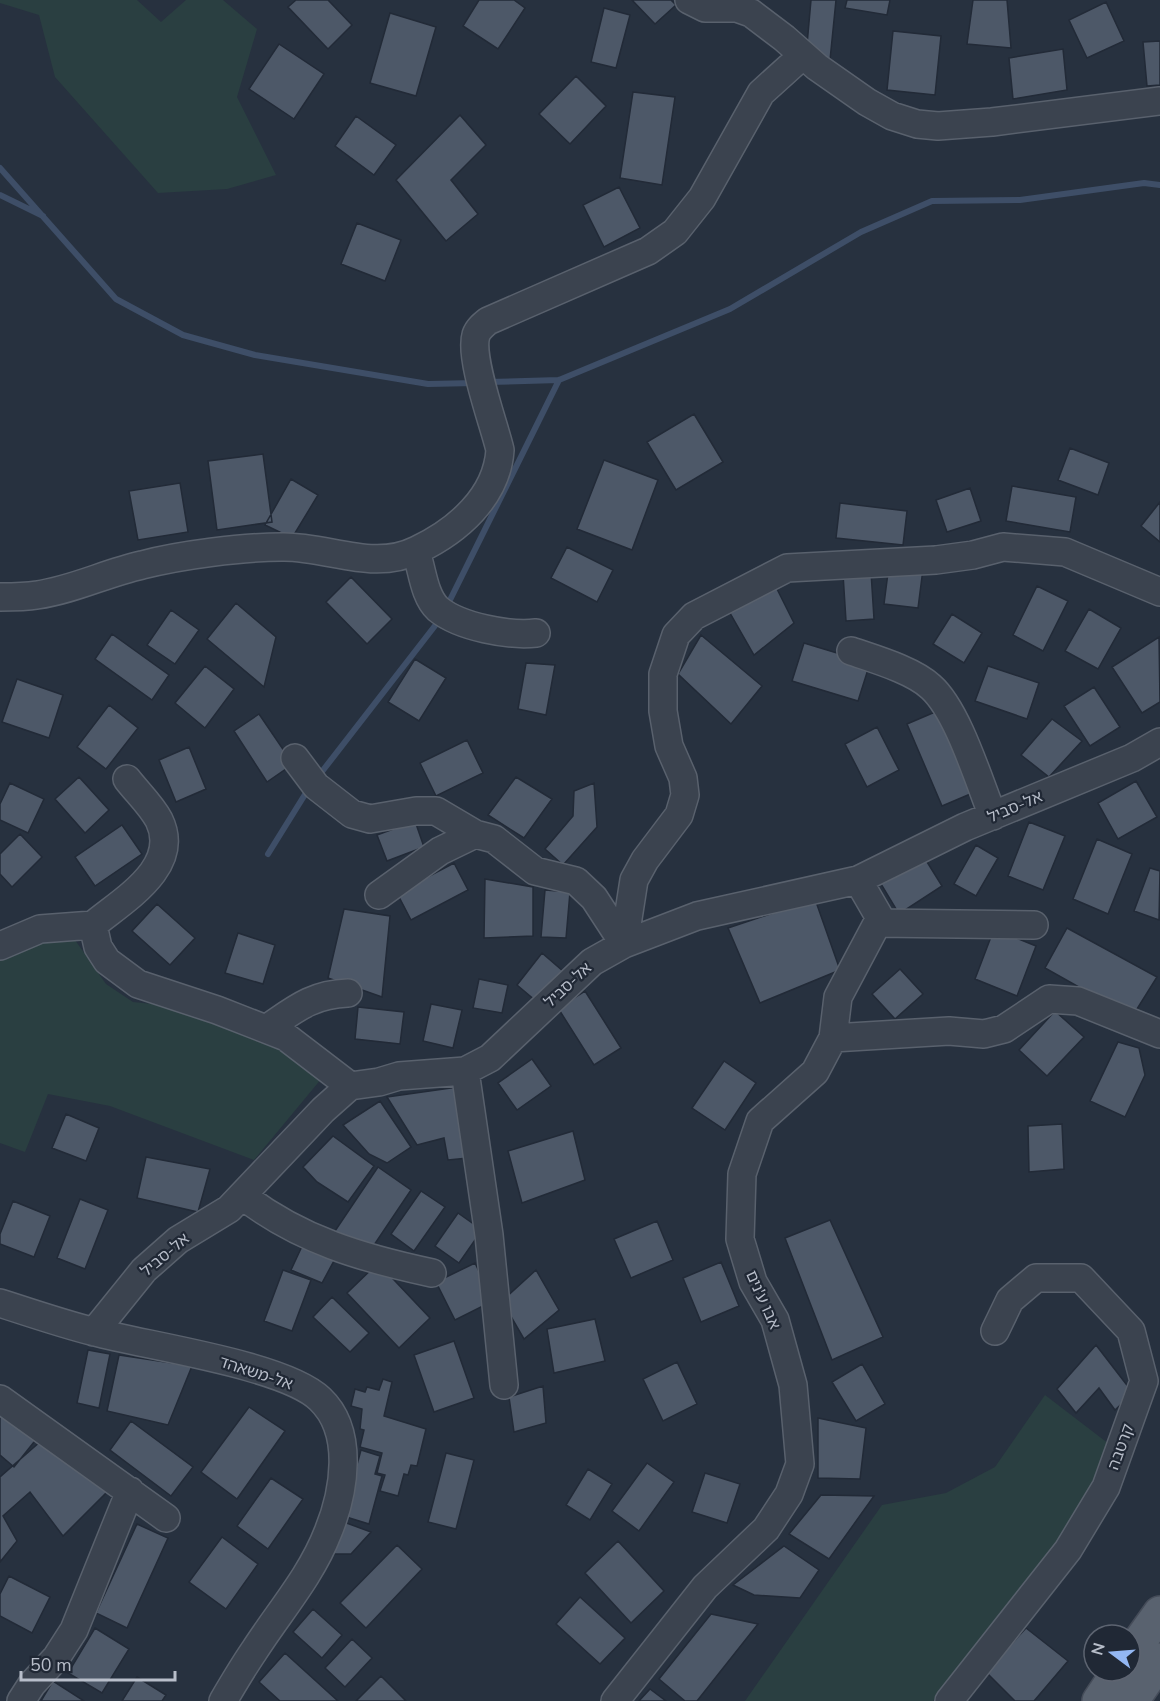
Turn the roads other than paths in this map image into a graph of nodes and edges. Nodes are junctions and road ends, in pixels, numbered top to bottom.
1 (689, 0) edge
2 (760, 7) edge
3 (803, 55) junction
4 (1160, 101) edge
5 (419, 562) dead end
6 (1160, 592) edge
7 (0, 597) edge
8 (536, 633) dead end
9 (851, 651) dead end
10 (1160, 742) edge
11 (295, 758) dead end
12 (128, 779) dead end
13 (993, 816) junction
14 (475, 834) junction
15 (858, 880) junction
16 (379, 895) dead end
17 (878, 923) junction
18 (93, 925) junction
19 (1034, 925) dead end
20 (624, 944) junction
21 (0, 946) edge
22 (348, 993) dead end
23 (266, 1029) junction
24 (1160, 1034) edge
25 (833, 1038) junction
26 (465, 1071) junction
27 (350, 1086) junction
28 (243, 1196) junction
29 (432, 1273) dead end
30 (0, 1303) edge
31 (995, 1331) dead end
32 (94, 1332) junction
33 (504, 1385) dead end
34 (0, 1398) edge
35 (130, 1491) junction
36 (166, 1518) dead end
37 (1160, 1613) edge
38 (1142, 1638) edge
39 (1160, 1660) edge
40 (1111, 1683) edge
41 (21, 1701) edge
42 (223, 1701) edge
43 (615, 1701) edge
44 (949, 1701) edge
45 (1099, 1701) edge
46 (1132, 1701) edge

1 - 2 street
2 - 3 street
3 - 4 street
3 - 7 street
5 - 8 street
6 - 20 street
9 - 13 street
10 - 13 street, אל-סביל
11 - 14 street
12 - 18 street
13 - 15 street, אל-סביל
14 - 16 street
14 - 20 street
15 - 17 street
15 - 20 street, אל-סביל
17 - 19 street
17 - 25 street, אבו ע'נים
18 - 21 street
18 - 23 street
20 - 26 street, אל-סביל
22 - 23 street
23 - 27 street
24 - 25 street
25 - 43 street, אבו ע'נים
26 - 27 street, אל-סביל
26 - 33 street
27 - 28 street, אל-סביל
28 - 29 street
28 - 32 street, אל-סביל
30 - 32 street, אל-משאהד
31 - 44 street, קרטבה
32 - 42 street, אל-משאהד
34 - 35 street
35 - 36 street
35 - 41 street
37 - 38 main road
39 - 46 main road
40 - 45 main road

